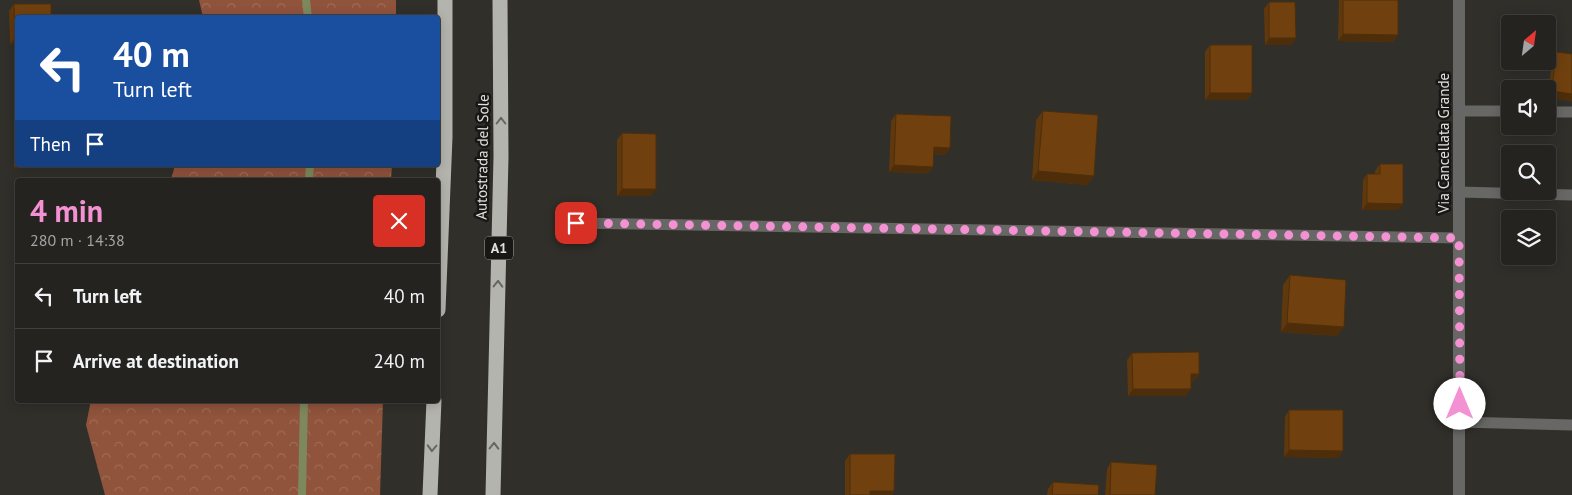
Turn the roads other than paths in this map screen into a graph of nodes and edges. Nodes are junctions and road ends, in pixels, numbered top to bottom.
1 (445, 0) edge
2 (500, 0) edge
3 (1459, 0) edge
4 (1459, 111) junction
5 (1501, 111) edge
6 (1556, 112) edge
7 (1572, 112) edge
8 (1459, 192) junction
9 (1572, 195) edge
10 (576, 223) dead end
11 (1459, 238) junction
12 (440, 261) edge
13 (434, 403) edge
14 (1460, 422) junction
15 (1572, 426) edge
16 (430, 495) edge
17 (493, 495) edge
18 (1459, 495) edge

1 - 12 highway
17 -> 2 highway, Autostrada del Sole / A1
3 - 4 street, Via Cancellata Grande
4 - 5 lane
4 - 8 street, Via Cancellata Grande
6 - 7 lane
8 - 9 lane
8 - 11 street, Via Cancellata Grande
10 - 11 lane
11 - 14 street, Via Cancellata Grande
13 -> 16 highway
14 - 15 lane
14 - 18 street, Via Cancellata Grande

